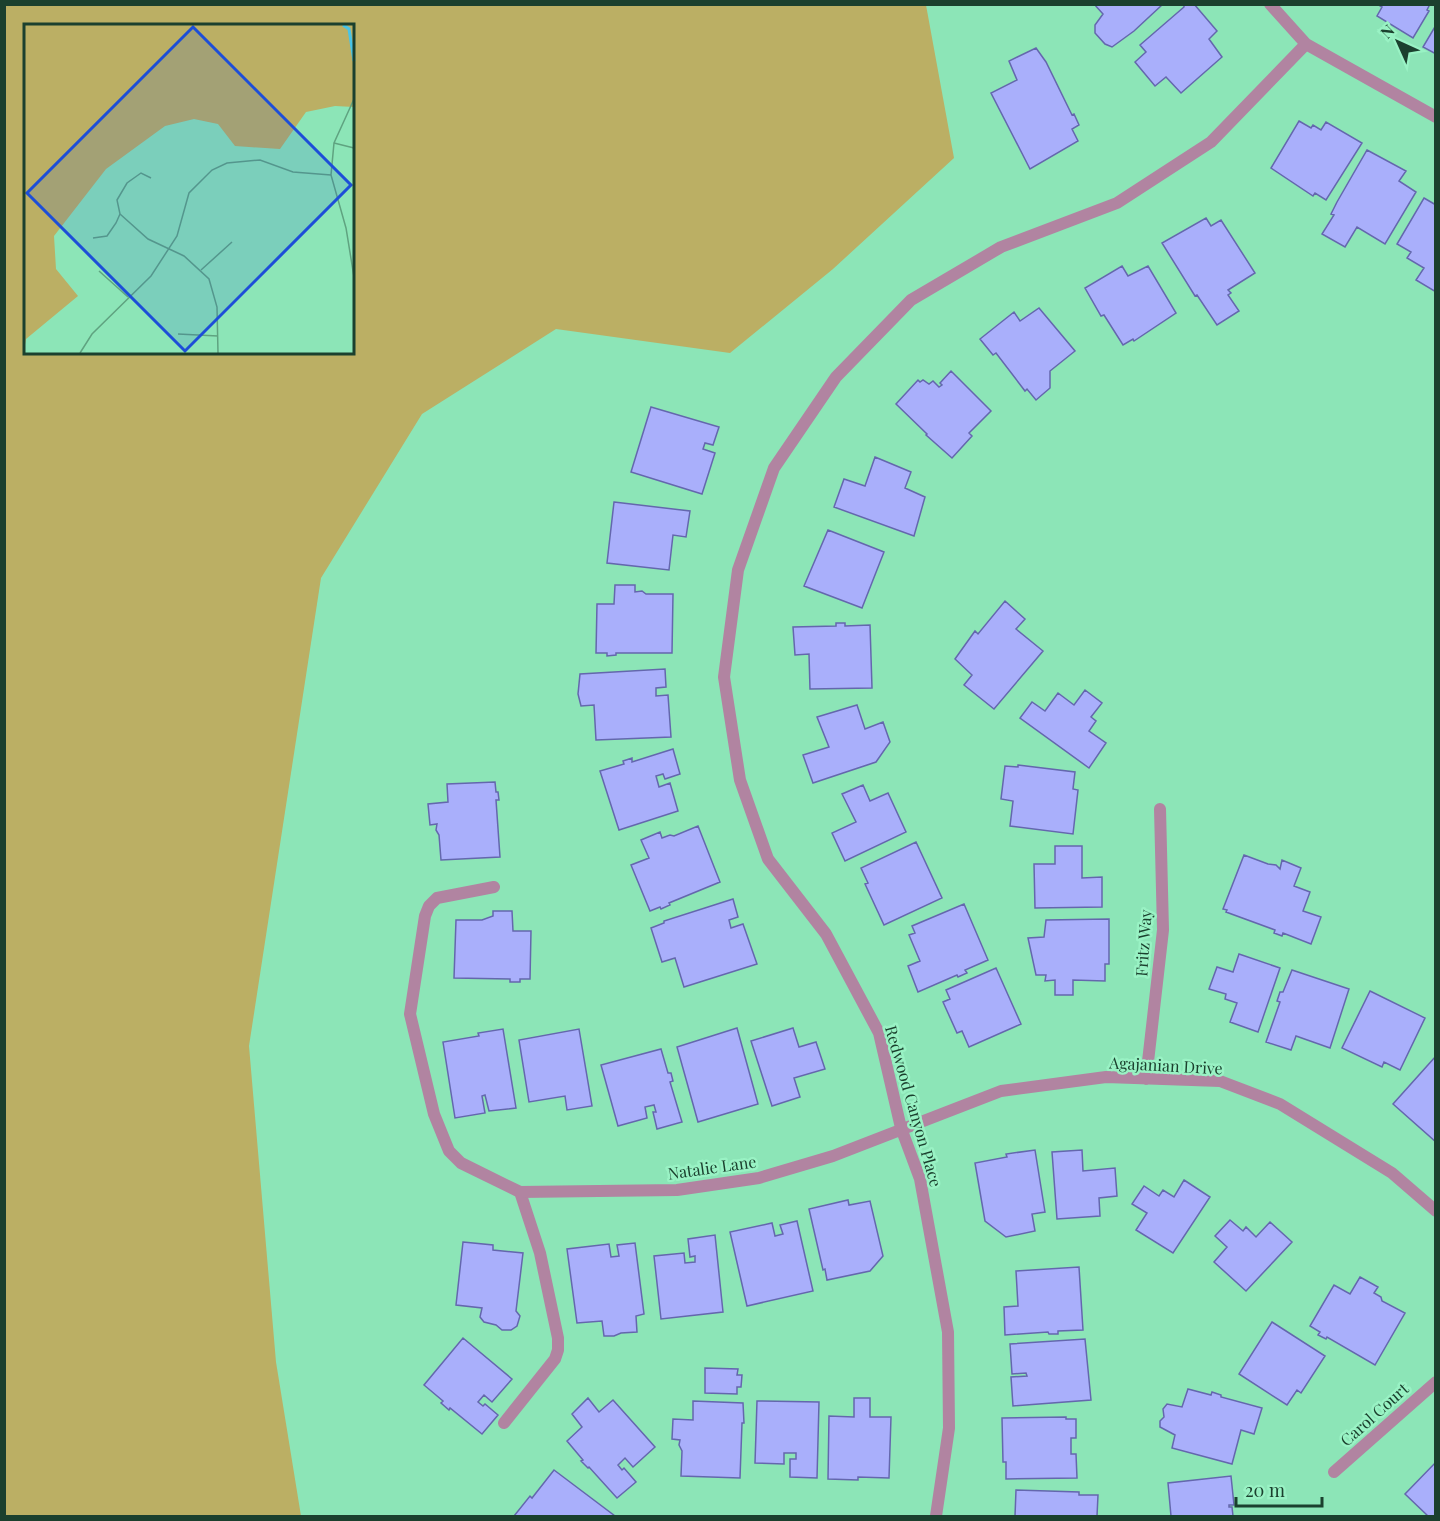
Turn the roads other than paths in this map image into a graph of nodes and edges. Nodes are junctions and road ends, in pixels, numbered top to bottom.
1 (1270, 4) edge
2 (1306, 44) junction
3 (1436, 117) edge
4 (1160, 809) dead end
5 (494, 887) dead end
6 (1146, 1079) junction
7 (901, 1128) junction
8 (520, 1192) junction
9 (1436, 1211) edge
10 (1436, 1382) edge
11 (504, 1423) dead end
12 (1334, 1472) dead end
13 (936, 1516) edge

1 - 2 street
2 - 3 street
2 - 7 street, Redwood Canyon Place
4 - 6 street, Fritz Way
5 - 8 street
6 - 7 street, Agajanian Drive
6 - 9 street, Agajanian Drive
7 - 8 street, Natalie Lane
7 - 13 street, Redwood Canyon Place
8 - 11 street
10 - 12 street, Carol Court

